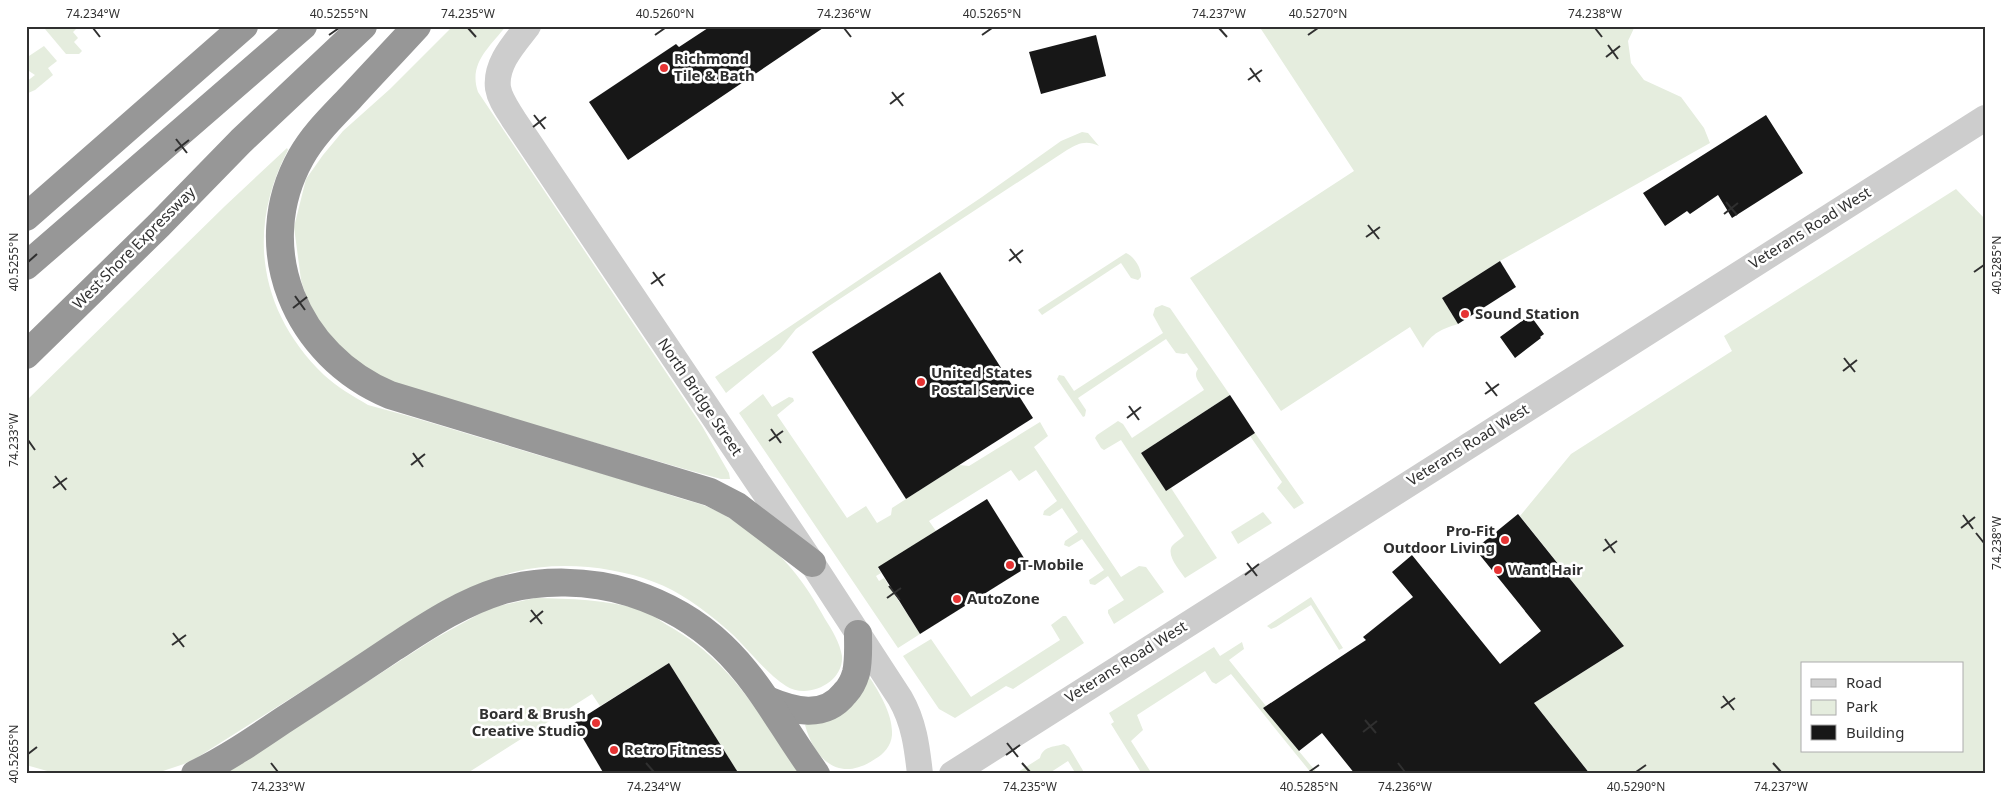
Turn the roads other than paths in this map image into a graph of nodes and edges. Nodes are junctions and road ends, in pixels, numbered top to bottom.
1 (239, 26) edge
2 (244, 26) edge
3 (303, 26) edge
4 (363, 26) edge
5 (417, 26) edge
6 (528, 26) edge
7 (1985, 118) edge
8 (241, 141) junction
9 (26, 201) edge
10 (26, 217) edge
11 (26, 266) edge
12 (26, 337) edge
13 (26, 355) edge
14 (812, 563) junction
15 (858, 634) junction
16 (767, 700) junction
17 (195, 774) edge
18 (816, 774) edge
19 (920, 774) edge
20 (952, 774) edge

1 - 9 highway
2 - 10 highway
3 - 11 highway
4 - 8 highway
5 - 14 highway
6 - 14 street, North Bridge Street
7 - 20 street, Veterans Road West
8 - 12 highway
8 - 13 highway, West Shore Expressway
14 - 15 street, North Bridge Street
15 - 16 highway
15 - 19 street, North Bridge Street
16 - 17 highway
16 - 18 highway

